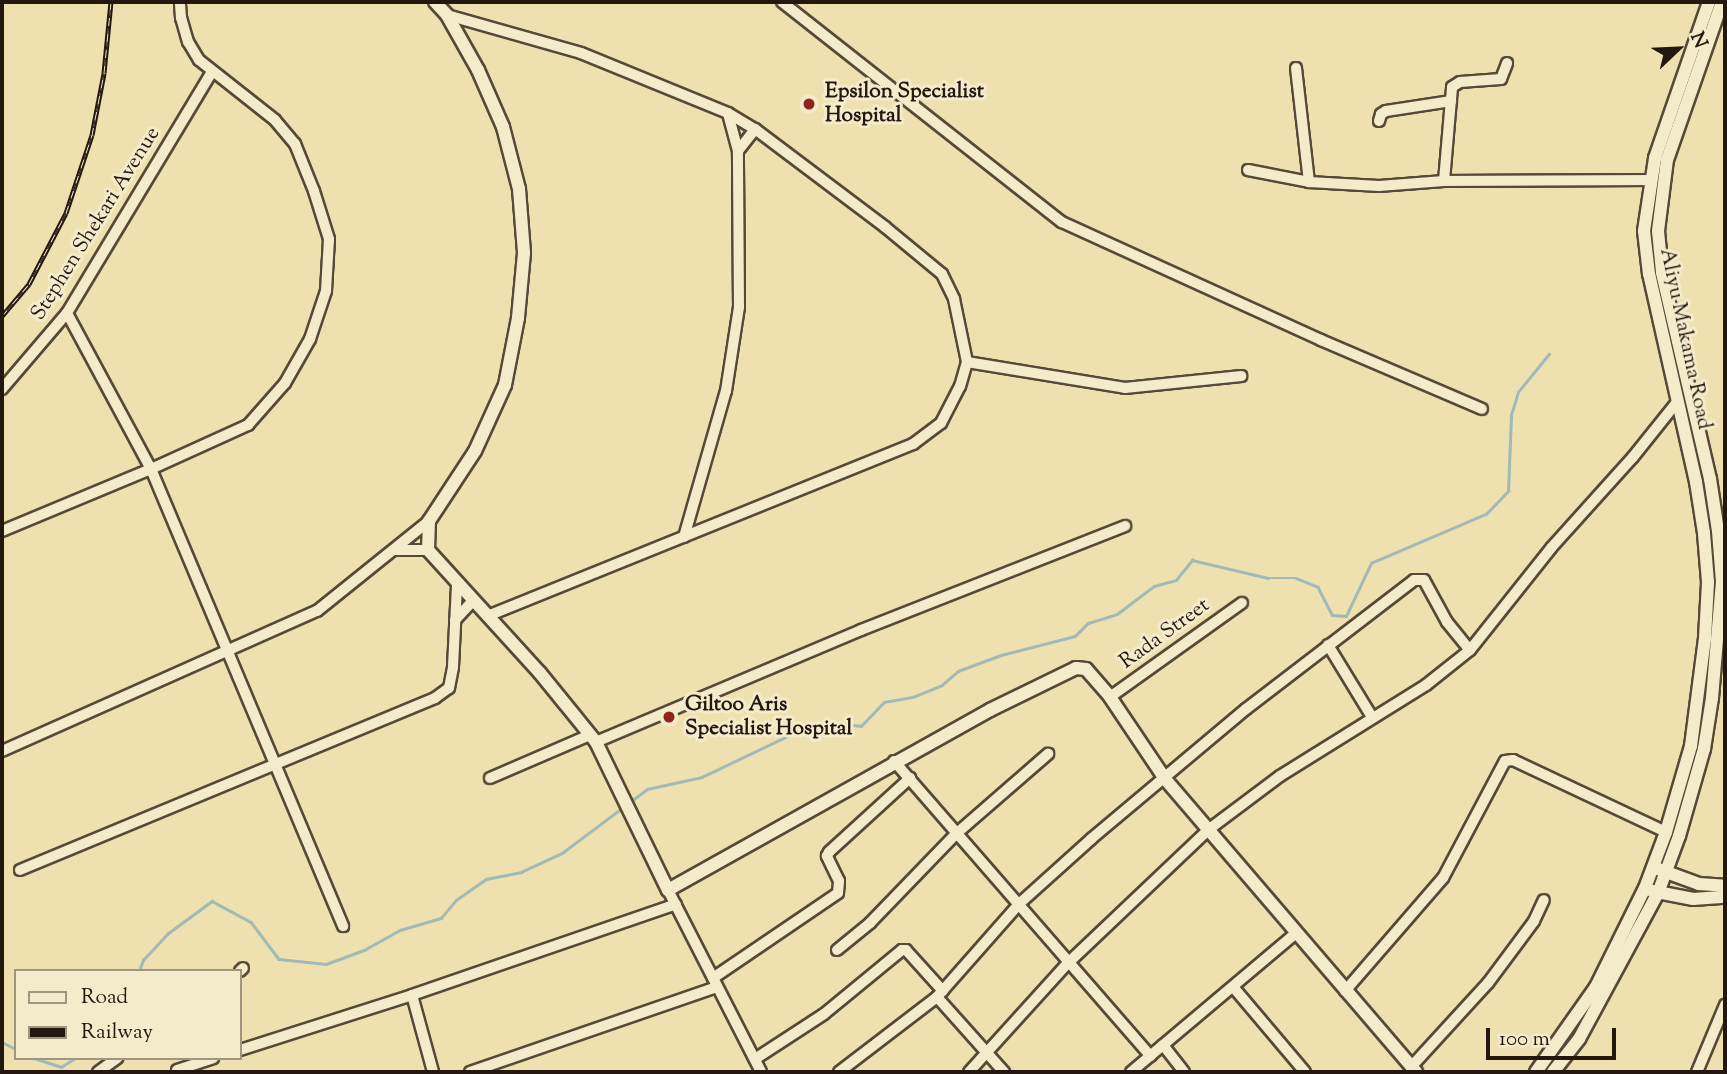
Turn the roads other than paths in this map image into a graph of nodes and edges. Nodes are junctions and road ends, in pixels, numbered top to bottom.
1 (180, 2) edge
2 (435, 2) edge
3 (782, 2) edge
4 (1709, 2) edge
5 (1722, 2) edge
6 (447, 15) junction
7 (1697, 61) junction
8 (1507, 63) dead end
9 (1296, 68) dead end
10 (212, 72) junction
11 (1451, 101) junction
12 (728, 113) junction
13 (1379, 121) dead end
14 (755, 129) junction
15 (738, 151) junction
16 (1248, 170) dead end
17 (1649, 180) junction
18 (1444, 181) junction
19 (1309, 182) junction
20 (67, 313) junction
21 (1673, 349) junction
22 (967, 362) junction
23 (1675, 364) junction
24 (1241, 376) dead end
25 (2, 389) edge
26 (1677, 402) junction
27 (1482, 409) dead end
28 (151, 469) junction
29 (429, 521) junction
30 (1125, 526) dead end
31 (2, 531) edge
32 (684, 537) junction
33 (396, 550) junction
34 (428, 551) junction
35 (457, 585) junction
36 (473, 601) junction
37 (1242, 603) dead end
38 (487, 616) junction
39 (455, 621) junction
40 (1328, 645) junction
41 (1470, 650) junction
42 (229, 652) junction
43 (1110, 697) junction
44 (1372, 717) junction
45 (593, 739) junction
46 (2, 751) edge
47 (1048, 754) dead end
48 (894, 761) junction
49 (274, 766) junction
50 (489, 778) dead end
51 (910, 778) junction
52 (1165, 779) junction
53 (1208, 830) junction
54 (1667, 832) junction
55 (957, 834) junction
56 (20, 870) dead end
57 (1660, 870) junction
58 (1725, 886) edge
59 (1645, 888) junction
60 (668, 890) junction
61 (1658, 893) junction
62 (1725, 897) edge
63 (1544, 900) dead end
64 (1020, 903) junction
65 (676, 904) junction
66 (343, 926) dead end
67 (1296, 933) junction
68 (837, 950) dead end
69 (1068, 963) junction
70 (715, 982) junction
71 (1234, 988) junction
72 (1345, 991) junction
73 (940, 994) junction
74 (412, 995) junction
75 (1725, 1005) edge
76 (1163, 1045) junction
77 (242, 1049) edge
78 (989, 1053) junction
79 (1150, 1056) junction
80 (755, 1059) junction
81 (114, 1060) edge
82 (207, 1060) edge
83 (1413, 1070) edge
84 (177, 1071) edge
85 (98, 1072) edge
86 (433, 1072) edge
87 (470, 1072) edge
88 (759, 1072) edge
89 (839, 1072) edge
90 (969, 1072) edge
91 (1004, 1072) edge
92 (1131, 1072) edge
93 (1184, 1072) edge
94 (1305, 1072) edge
95 (1536, 1072) edge
96 (1553, 1072) edge
97 (1697, 1072) edge

1 - 10 street
2 - 6 street
3 - 27 street
4 - 7 street, Aliyu Makama Road
5 - 7 street, Aliyu Makama Road
6 - 12 street
6 - 29 street
7 - 17 street, Aliyu Makama Road
7 - 21 street, Aliyu Makama Road
8 - 11 street
9 - 19 street
10 - 20 street, Stephen Shekari Avenue
10 - 28 street
11 - 13 street
11 - 18 street
12 - 14 street
12 - 15 street
14 - 15 street
14 - 22 street
15 - 32 street
16 - 19 street
17 - 18 street
17 - 21 street, Aliyu Makama Road
18 - 19 street
20 - 25 street, Stephen Shekari Avenue
20 - 28 street
21 - 23 street, Aliyu Makama Road
22 - 24 street
22 - 32 street
23 - 26 street, Aliyu Makama Road
23 - 57 street, Aliyu Makama Road
26 - 41 street
26 - 54 street, Aliyu Makama Road
28 - 31 street
28 - 42 street
29 - 33 street
29 - 34 street
30 - 45 street
32 - 38 street
33 - 34 street
33 - 42 street
34 - 35 street
35 - 36 street
35 - 39 street
36 - 38 street
36 - 39 street
37 - 43 street, Rada Street
38 - 45 street
39 - 49 street
40 - 41 street
40 - 44 street
40 - 52 street
41 - 44 street
42 - 46 street
42 - 49 street
43 - 48 street
43 - 52 street
44 - 53 street
45 - 50 street
45 - 60 street
47 - 55 street
48 - 51 street
48 - 60 street
49 - 56 street
49 - 66 street
51 - 55 street
51 - 70 street
52 - 53 street
52 - 64 street
53 - 67 street
53 - 69 street
54 - 57 street, Aliyu Makama Road
54 - 72 street
55 - 64 street
55 - 68 street
57 - 58 street
57 - 59 street, Aliyu Makama Road
57 - 61 street, Aliyu Makama Road
59 - 61 street
59 - 95 street, Aliyu Makama Road
60 - 65 street
61 - 62 street
61 - 96 street, Aliyu Makama Road
63 - 83 street
64 - 69 street
64 - 73 street
65 - 70 street
65 - 74 street
67 - 71 street
67 - 72 street
69 - 78 street
69 - 79 street
70 - 80 street
70 - 87 street
71 - 76 street
71 - 94 street
72 - 83 street
73 - 78 street
73 - 80 street
73 - 89 street
74 - 77 street
74 - 86 street
75 - 97 street
76 - 79 street
76 - 93 street
78 - 90 street
78 - 91 street
79 - 92 street
80 - 88 street
81 - 85 street
82 - 84 street

